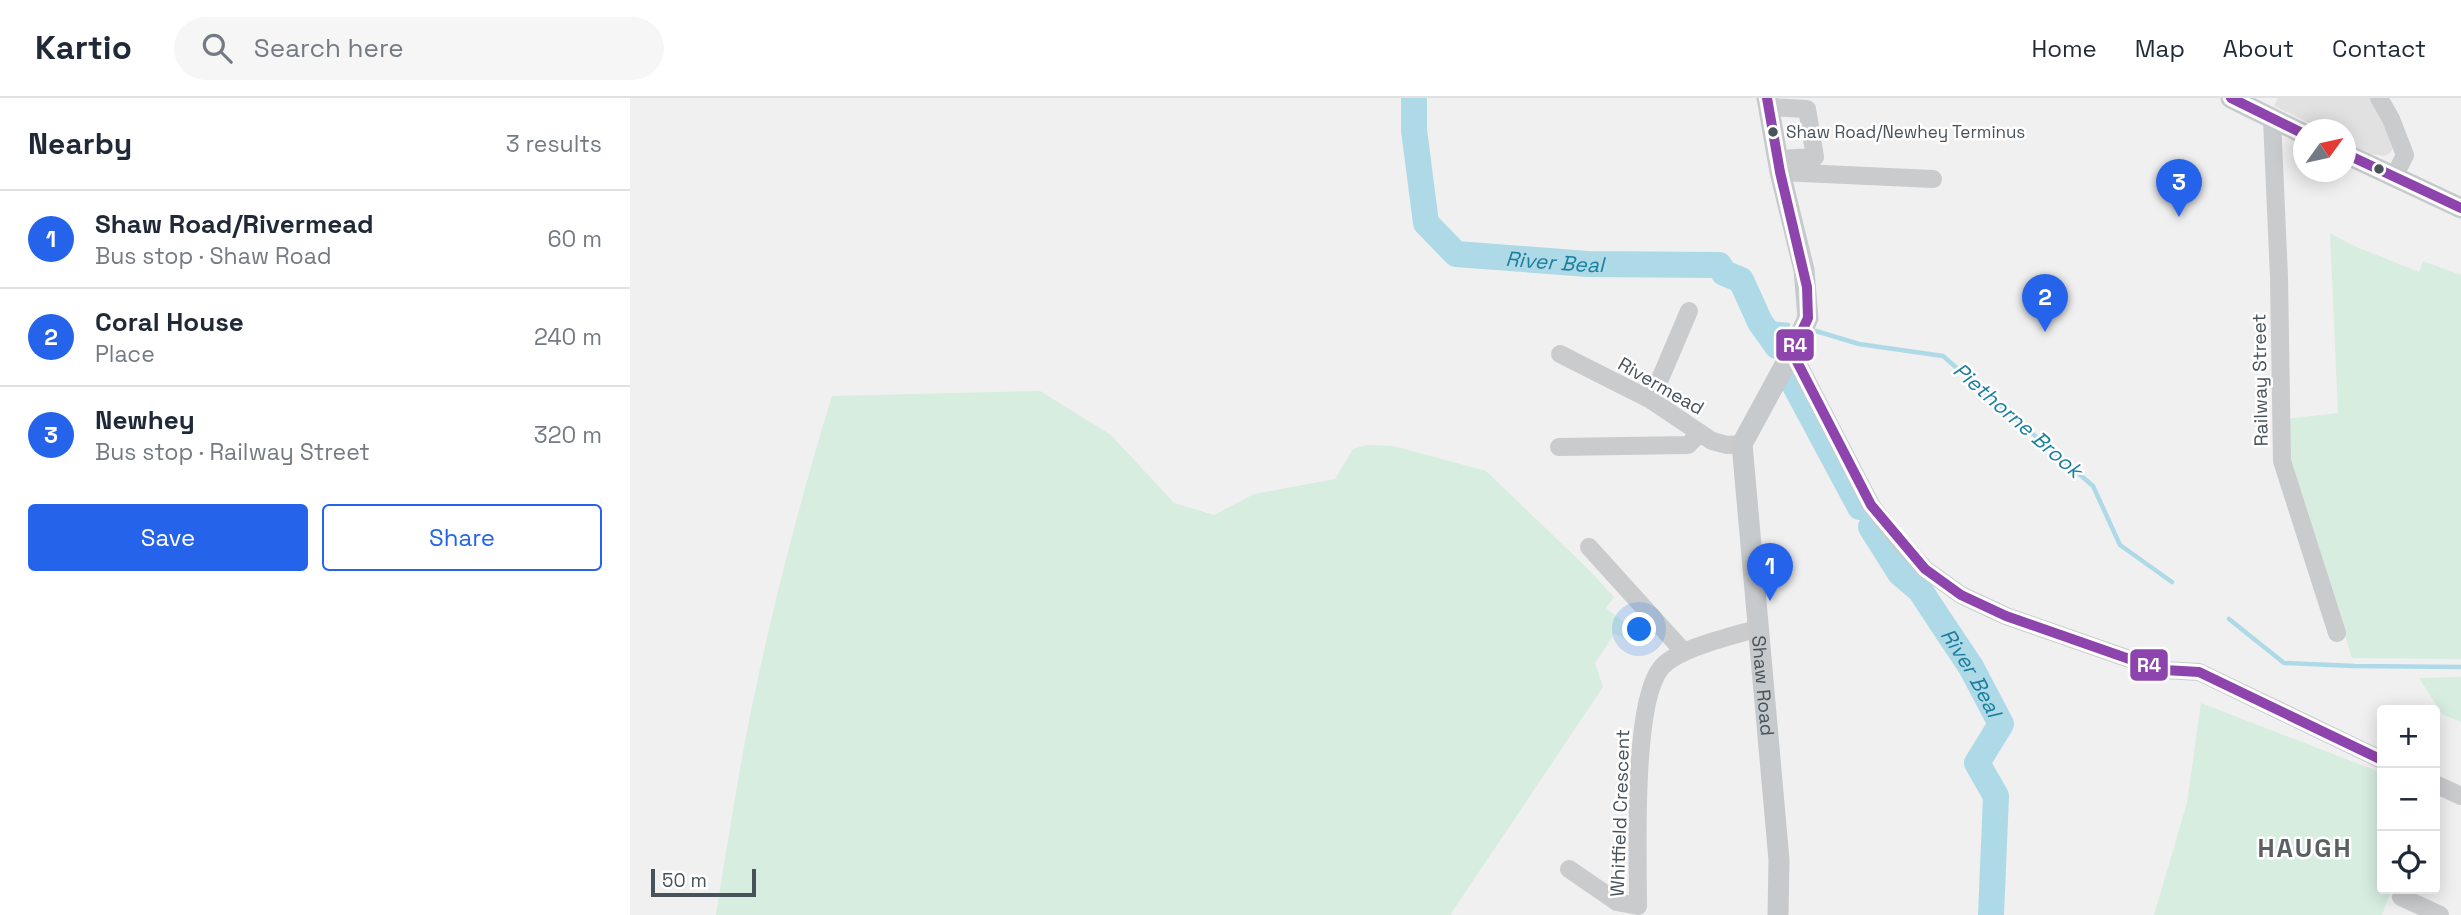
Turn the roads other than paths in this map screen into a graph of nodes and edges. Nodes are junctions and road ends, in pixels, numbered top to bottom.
1 (2231, 98) edge
2 (2379, 98) edge
3 (1768, 103) edge
4 (2272, 119) junction
5 (2293, 129) edge
6 (2356, 159) edge
7 (1780, 165) junction
8 (2394, 177) junction
9 (1933, 179) dead end
10 (2461, 208) edge
11 (1689, 311) dead end
12 (1792, 352) junction
13 (1560, 354) dead end
14 (1651, 400) junction
15 (1700, 433) junction
16 (1742, 444) junction
17 (1559, 447) dead end
18 (1589, 547) dead end
19 (1759, 628) junction
20 (2337, 633) dead end
21 (1684, 652) junction
22 (2377, 758) edge
23 (2440, 792) edge
24 (2461, 796) edge
25 (1569, 869) dead end
26 (2402, 894) edge
27 (2404, 894) edge
28 (1778, 915) edge
29 (2394, 915) edge
30 (2440, 915) edge

1 - 4 main road
2 - 8 street
3 - 7 main road
3 - 7 street
4 - 5 main road
4 - 20 street, Railway Street
6 - 8 main road
7 - 9 street
7 - 12 main road
8 - 10 main road
11 - 14 street
12 - 16 main road
12 - 22 street
13 - 14 street, Rivermead
14 - 15 street, Rivermead
15 - 16 street, Rivermead
15 - 17 street
16 - 19 main road, Shaw Road
18 - 21 street
19 - 21 street, Whitfield Crescent
19 - 28 main road, Shaw Road
21 - 25 street, Whitfield Crescent
23 - 24 street
26 - 29 street
27 - 30 street

